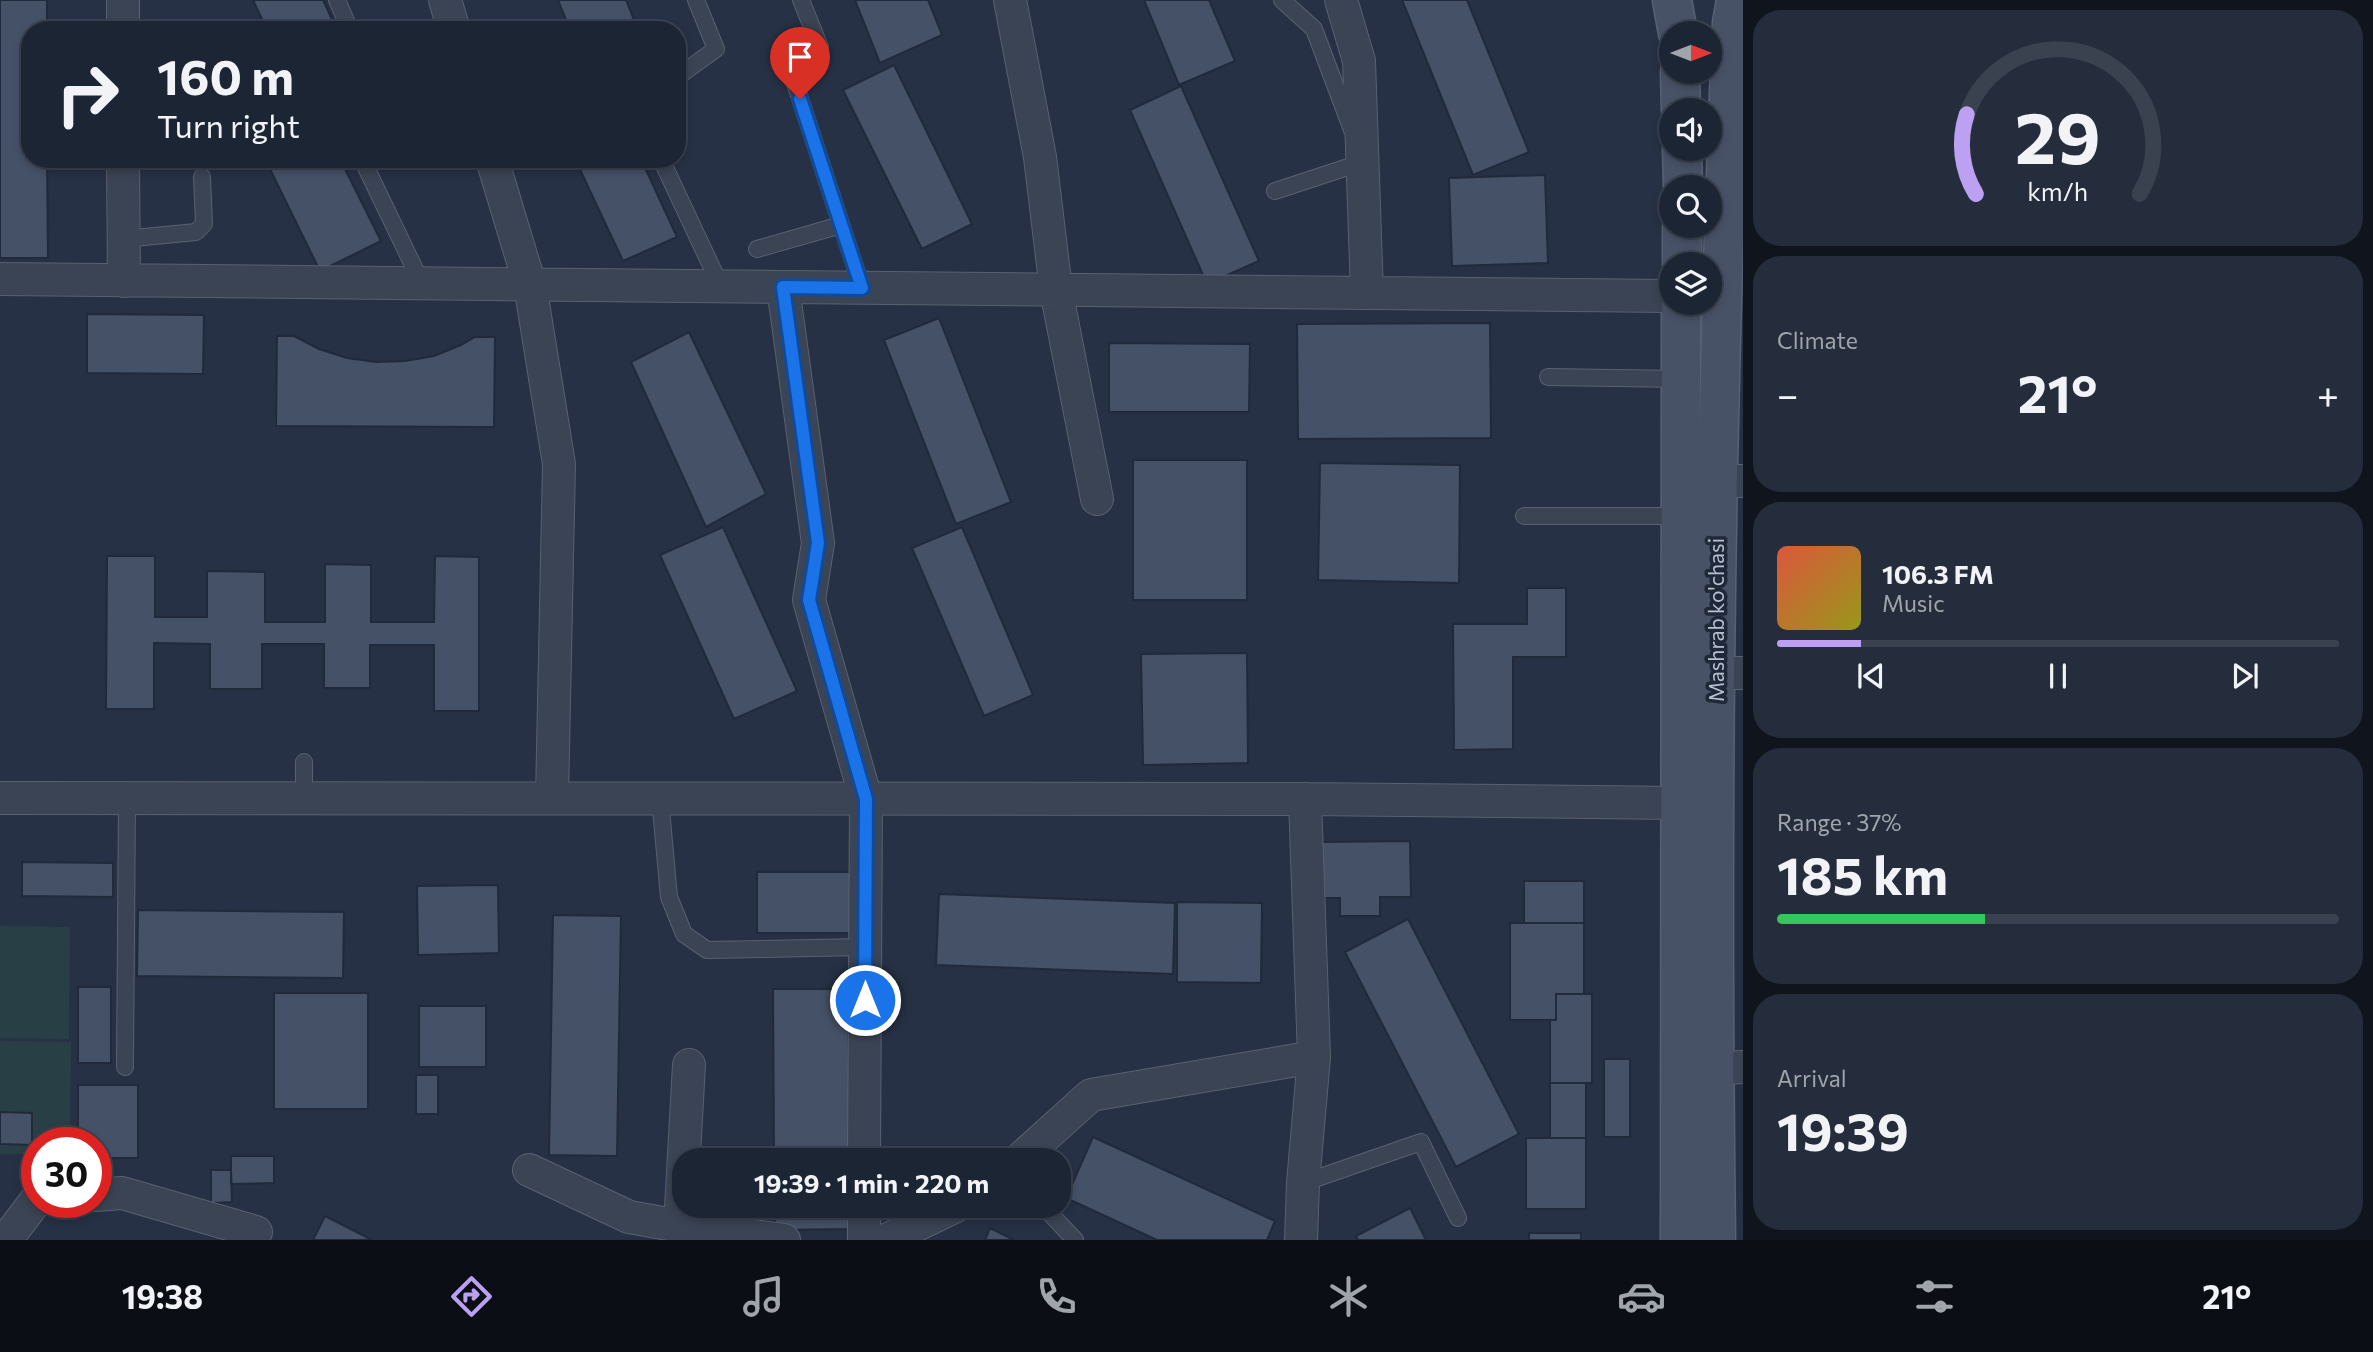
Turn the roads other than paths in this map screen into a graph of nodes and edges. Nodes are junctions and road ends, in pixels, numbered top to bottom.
1 (124, 0) edge
2 (337, 0) edge
3 (696, 0) edge
4 (801, 0) edge
5 (1010, 0) edge
6 (1282, 0) edge
7 (1341, 0) edge
8 (1672, 0) edge
9 (1736, 0) edge
10 (123, 21) edge
11 (346, 21) edge
12 (1676, 21) edge
13 (686, 70) edge
14 (1363, 162) junction
15 (123, 168) edge
16 (366, 168) edge
17 (495, 168) edge
18 (666, 168) edge
19 (202, 177) dead end
20 (1734, 179) edge
21 (1275, 191) dead end
22 (841, 225) junction
23 (123, 239) junction
24 (757, 249) dead end
25 (0, 279) edge
26 (124, 281) junction
27 (422, 284) junction
28 (530, 285) junction
29 (721, 287) junction
30 (783, 287) junction
31 (862, 288) junction
32 (1056, 290) junction
33 (1367, 293) junction
34 (1659, 296) edge
35 (1681, 315) edge
36 (1548, 377) dead end
37 (1681, 379) junction
38 (1730, 481) edge
39 (1097, 499) dead end
40 (1524, 516) dead end
41 (1681, 516) junction
42 (1729, 673) edge
43 (304, 762) dead end
44 (0, 798) edge
45 (127, 799) junction
46 (304, 799) junction
47 (552, 799) junction
48 (660, 799) junction
49 (866, 799) junction
50 (1305, 799) junction
51 (1680, 803) junction
52 (865, 947) junction
53 (1314, 1057) junction
54 (690, 1065) dead end
55 (125, 1067) dead end
56 (1728, 1068) edge
57 (864, 1148) edge
58 (1032, 1148) edge
59 (529, 1170) dead end
60 (1303, 1183) junction
61 (112, 1194) edge
62 (23, 1218) edge
63 (864, 1218) edge
64 (931, 1218) edge
65 (1054, 1218) edge
66 (1458, 1218) dead end
67 (680, 1226) junction
68 (623, 1228) edge
69 (256, 1232) dead end
70 (6, 1240) edge
71 (784, 1240) edge
72 (864, 1240) edge
73 (886, 1240) edge
74 (1075, 1240) edge
75 (1301, 1240) edge
76 (1680, 1240) edge
77 (1716, 1240) edge

1 - 10 street
2 - 11 lane
3 - 13 lane
4 - 22 lane
5 - 32 street
6 - 14 lane
7 - 14 street
8 - 12 main road
9 - 20 main road, Mashrab ko'chasi
14 - 21 lane
14 - 33 street
15 - 23 street
16 - 27 lane
17 - 28 street
18 - 29 lane
19 - 23 lane
20 - 38 main road, Mashrab ko'chasi
22 - 24 lane
22 - 31 lane
23 - 26 street
25 - 26 street
26 - 27 street
27 - 28 street
28 - 29 street
28 - 47 street
29 - 30 street
30 - 31 street
30 - 49 street
31 - 32 street
32 - 33 street
32 - 39 street
33 - 34 street
35 - 37 main road, Mashrab ko'chasi
36 - 37 lane
37 - 41 main road, Mashrab ko'chasi
38 - 42 main road, Mashrab ko'chasi
40 - 41 lane
41 - 51 main road, Mashrab ko'chasi
42 - 56 main road, Mashrab ko'chasi
43 - 46 lane
44 - 45 street
45 - 46 street
45 - 55 lane
46 - 47 street
47 - 48 street
48 - 49 street
48 - 52 lane
49 - 50 street
49 - 52 street
50 - 51 street
50 - 53 street
51 - 76 main road, Mashrab ko'chasi
52 - 57 street
53 - 58 street
53 - 60 street
54 - 67 street
56 - 77 main road, Mashrab ko'chasi
59 - 68 street
60 - 66 lane
60 - 75 street
61 - 69 street
62 - 70 street
63 - 72 street
64 - 73 street
65 - 74 lane
67 - 68 street
67 - 71 street

